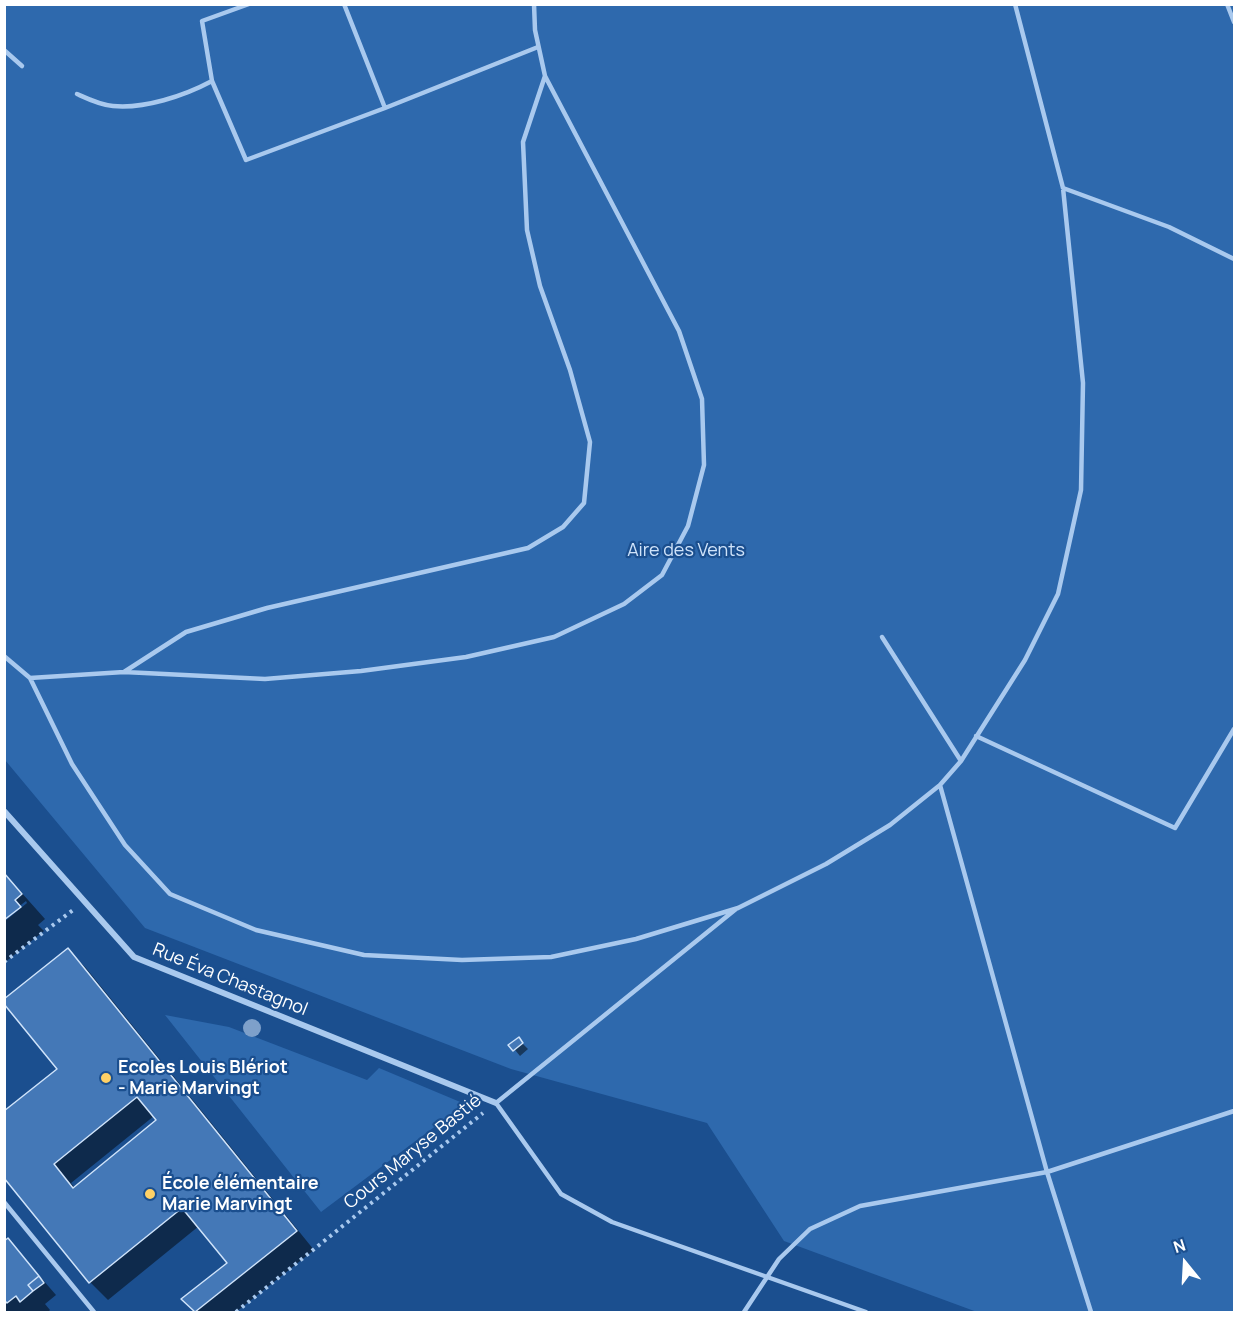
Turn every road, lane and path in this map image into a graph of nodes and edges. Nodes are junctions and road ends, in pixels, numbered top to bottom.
1 (249, 4) edge
2 (344, 4) edge
3 (534, 4) edge
4 (1015, 4) edge
5 (1227, 4) edge
6 (1234, 22) edge
7 (538, 47) junction
8 (4, 50) edge
9 (22, 66) dead end
10 (545, 76) junction
11 (212, 81) junction
12 (77, 94) dead end
13 (385, 108) junction
14 (1063, 188) junction
15 (1234, 259) edge
16 (882, 637) dead end
17 (4, 656) edge
18 (124, 672) junction
19 (30, 678) junction
20 (1234, 729) edge
21 (976, 736) junction
22 (961, 761) junction
23 (940, 785) junction
24 (4, 811) edge
25 (84, 902) junction
26 (738, 908) junction
27 (4, 962) edge
28 (496, 1103) junction
29 (1234, 1111) edge
30 (1047, 1172) junction
31 (4, 1202) edge
32 (767, 1276) junction
33 (93, 1312) edge
34 (236, 1312) edge
35 (744, 1312) edge
36 (866, 1312) edge
37 (1091, 1312) edge

1 - 11 lane
2 - 13 lane
3 - 7 lane
4 - 14 lane
5 - 6 lane
7 - 10 lane
7 - 13 lane
8 - 9 lane
10 - 18 lane
10 - 18 lane
11 - 12 lane
11 - 13 lane
14 - 15 lane
14 - 21 lane
16 - 22 lane
17 - 19 lane
18 - 19 lane
19 - 26 lane
20 - 21 lane
21 - 22 lane
22 - 23 lane
23 - 26 lane
23 - 30 lane
24 - 25 street, Rue Éva Chastagnol
25 - 27 path
25 - 28 street, Rue Éva Chastagnol
26 - 28 lane
28 - 32 lane
28 - 34 path, Cours Maryse Bastié
29 - 30 lane
30 - 32 lane
30 - 37 lane
31 - 33 lane
32 - 35 lane
32 - 36 lane

